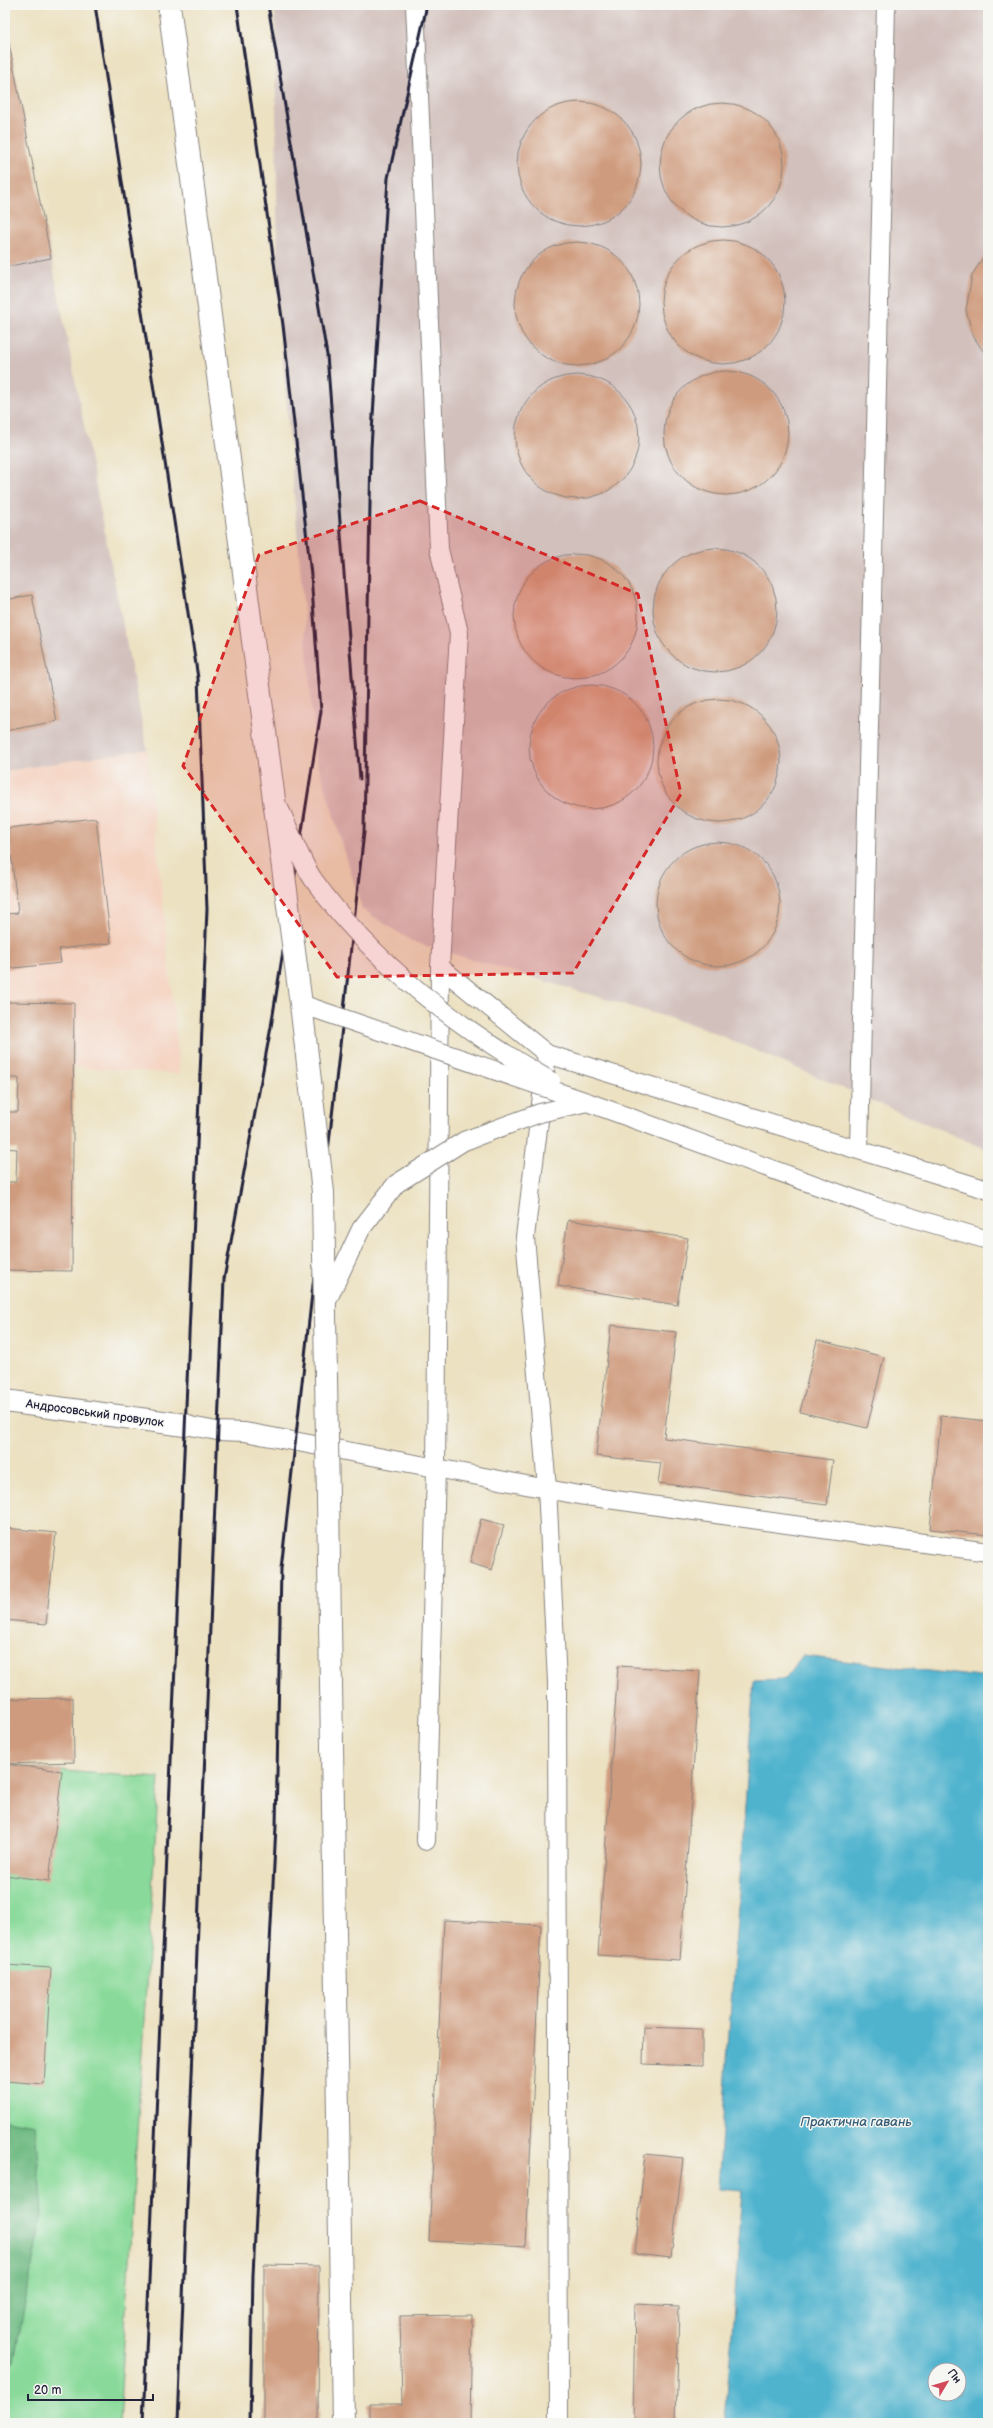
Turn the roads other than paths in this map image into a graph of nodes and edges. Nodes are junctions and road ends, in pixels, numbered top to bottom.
1 (169, 5) edge
2 (415, 5) edge
3 (886, 5) edge
4 (271, 792) junction
5 (440, 967) junction
6 (301, 1004) junction
7 (547, 1054) junction
8 (588, 1102) junction
9 (859, 1149) junction
10 (988, 1190) edge
11 (988, 1240) edge
12 (326, 1303) junction
13 (5, 1401) edge
14 (185, 1425) joint
15 (436, 1469) junction
16 (547, 1488) junction
17 (988, 1552) edge
18 (426, 1841) dead end
19 (343, 2423) edge
20 (559, 2423) edge

1 - 4 street, bridge
2 - 5 lane
3 - 9 lane
4 - 6 street, bridge
4 - 8 lane, bridge
5 - 7 lane
5 - 15 lane
6 - 8 lane, bridge
6 - 12 street, bridge
7 - 9 lane
7 - 16 lane
8 - 11 lane, bridge
8 - 12 lane, bridge
9 - 10 lane
12 - 19 street, bridge
13 - 14 street, Андросовський провулок
14 - 15 lane
15 - 16 lane
15 - 18 lane
16 - 17 lane
16 - 20 lane

